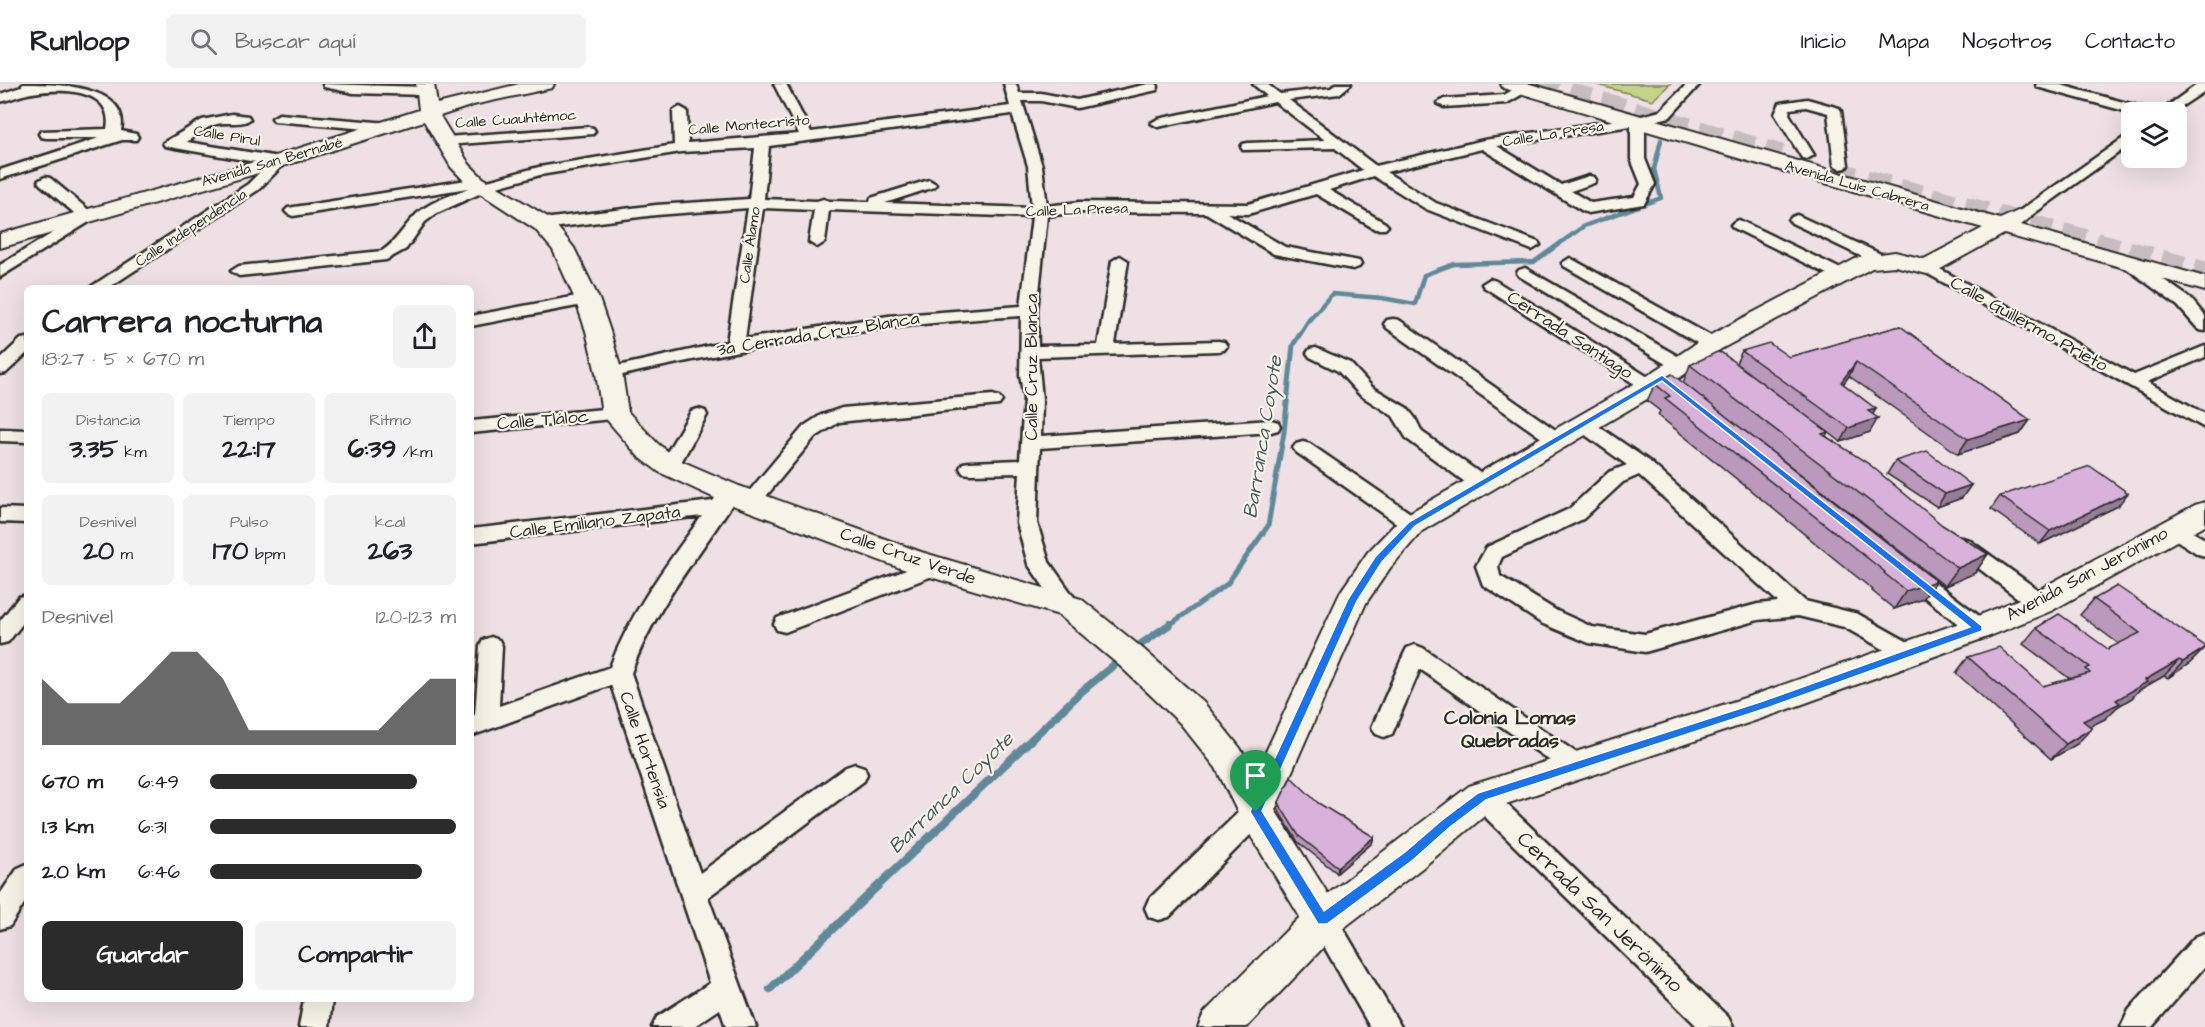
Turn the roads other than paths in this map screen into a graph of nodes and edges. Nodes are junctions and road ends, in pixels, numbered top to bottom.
1 (329, 84) edge
2 (545, 84) edge
3 (780, 84) edge
4 (1259, 84) edge
5 (1345, 84) edge
6 (1561, 84) edge
7 (1694, 84) edge
8 (2042, 84) edge
9 (2205, 85) edge
10 (1517, 86) edge
11 (28, 87) edge
12 (1152, 87) dead end
13 (426, 96) edge
14 (1013, 97) edge
15 (0, 98) edge
16 (1276, 98) junction
17 (2180, 102) edge
18 (1444, 103) dead end
19 (2121, 105) edge
20 (680, 111) dead end
21 (1665, 114) junction
22 (279, 118) dead end
23 (243, 119) dead end
24 (1638, 121) junction
25 (1158, 123) dead end
26 (389, 127) junction
27 (588, 131) dead end
28 (46, 134) dead end
29 (123, 136) junction
30 (807, 137) junction
31 (446, 141) junction
32 (762, 143) junction
33 (1340, 144) junction
34 (1484, 144) junction
35 (2121, 144) edge
36 (681, 147) junction
37 (1248, 147) dead end
38 (1807, 155) junction
39 (279, 161) junction
40 (1841, 165) junction
41 (1373, 170) junction
42 (0, 175) edge
43 (1589, 180) dead end
44 (45, 181) dead end
45 (481, 184) junction
46 (929, 184) dead end
47 (1317, 189) junction
48 (1558, 191) junction
49 (756, 203) junction
50 (824, 203) junction
51 (861, 206) junction
52 (1210, 210) junction
53 (293, 211) dead end
54 (1040, 213) junction
55 (88, 218) junction
56 (1797, 220) dead end
57 (2010, 222) junction
58 (543, 224) junction
59 (1740, 225) dead end
60 (1380, 226) dead end
61 (0, 241) edge
62 (817, 242) dead end
63 (1532, 245) dead end
64 (1879, 259) junction
65 (1120, 261) dead end
66 (2128, 262) junction
67 (1570, 263) dead end
68 (1353, 264) dead end
69 (1927, 267) junction
70 (2205, 267) edge
71 (239, 271) dead end
72 (0, 272) edge
73 (1525, 273) dead end
74 (1841, 275) junction
75 (1490, 284) dead end
76 (2205, 284) edge
77 (102, 285) edge
78 (586, 299) junction
79 (1029, 311) junction
80 (474, 320) edge
81 (1393, 324) dead end
82 (2205, 326) edge
83 (735, 346) junction
84 (1218, 346) dead end
85 (24, 349) edge
86 (1106, 349) junction
87 (2205, 351) edge
88 (1028, 352) junction
89 (1316, 353) dead end
90 (1686, 368) junction
91 (0, 369) edge
92 (609, 373) junction
93 (2132, 382) junction
94 (993, 401) dead end
95 (615, 414) junction
96 (698, 415) dead end
97 (2205, 422) edge
98 (1584, 425) junction
99 (1271, 426) dead end
100 (474, 427) edge
101 (0, 435) edge
102 (24, 436) edge
103 (1557, 440) junction
104 (1031, 443) junction
105 (1303, 448) dead end
106 (669, 466) junction
107 (1029, 466) junction
108 (1642, 466) junction
109 (970, 468) dead end
110 (1480, 483) junction
111 (733, 500) junction
112 (2205, 512) edge
113 (0, 515) edge
114 (24, 516) edge
115 (1412, 524) junction
116 (2174, 529) junction
117 (1946, 533) edge
118 (474, 536) edge
119 (2205, 549) edge
120 (1890, 558) edge
121 (936, 567) junction
122 (2040, 603) junction
123 (24, 607) edge
124 (1070, 607) junction
125 (1798, 608) junction
126 (785, 624) dead end
127 (1979, 628) junction
128 (0, 636) edge
129 (491, 646) dead end
130 (1909, 653) junction
131 (619, 673) junction
132 (478, 724) edge
133 (1384, 727) dead end
134 (1575, 765) junction
135 (855, 774) dead end
136 (1482, 797) junction
137 (1256, 812) junction
138 (19, 883) edge
139 (693, 893) junction
140 (1159, 908) dead end
141 (0, 917) edge
142 (1323, 920) junction
143 (2205, 946) edge
144 (726, 989) junction
145 (318, 1002) edge
146 (314, 1027) edge
147 (667, 1027) edge
148 (741, 1027) edge
149 (1219, 1027) edge
150 (1386, 1027) edge
151 (1718, 1027) edge
152 (2136, 1027) edge

1 - 13 street
2 - 13 main road, Avenida San Bernabé
3 - 30 street
4 - 16 street
5 - 16 street
6 - 21 main road, Avenida Luis Cabrera
7 - 21 street
8 - 19 street
9 - 17 street
10 - 18 street
10 - 24 main road, Avenida Luis Cabrera
11 - 15 street
11 - 29 street
12 - 14 street, Calle Montecristo
13 - 26 main road, Avenida San Bernabé
13 - 31 main road
14 - 30 street, Calle Montecristo
14 - 54 street, Calle Cruz Blanca
16 - 25 street
16 - 33 street
20 - 36 street
21 - 24 street, Calle La Presa
21 - 38 main road, Avenida Luis Cabrera
22 - 26 street
23 - 39 street, Calle Pirul
24 - 34 street, Calle La Presa
24 - 48 street
24 - 57 main road, Avenida Luis Cabrera
26 - 39 main road, Avenida San Bernabé
27 - 31 street, Calle Cuauhtémoc
28 - 29 street
29 - 42 street
30 - 32 street, Calle Montecristo
31 - 45 main road
32 - 36 street, Calle Montecristo
32 - 49 street, Calle Álamo
33 - 37 street
33 - 41 street
34 - 41 street, Calle La Presa
34 - 48 street
35 - 57 street
36 - 45 street, Calle Montecristo
38 - 40 main road, Avenida Luis Cabrera
38 - 40 street
39 - 55 main road, Avenida San Bernabé
39 - 77 street, Calle Independencia
40 - 57 main road, Avenida Luis Cabrera
41 - 47 street, Calle La Presa
41 - 63 street
43 - 48 street
44 - 55 street
45 - 53 street
45 - 58 main road
45 - 71 street
46 - 51 street
47 - 52 street, Calle La Presa
47 - 60 street
49 - 50 street, Calle La Presa
49 - 58 street, Calle La Presa
49 - 83 street, Calle Álamo
50 - 51 street, Calle La Presa
50 - 62 street
51 - 54 street, Calle La Presa
52 - 54 street, Calle La Presa
52 - 68 street
54 - 79 street, Calle Cruz Blanca
55 - 61 main road, Avenida San Bernabé
55 - 72 street
56 - 64 street
57 - 66 main road, Avenida Luis Cabrera
57 - 69 main road
57 - 70 main road, Avenida Luis Cabrera
58 - 78 main road
59 - 74 street
64 - 69 main road
64 - 74 main road
65 - 86 street
66 - 76 main road, Avenida Luis Cabrera
66 - 82 street
67 - 90 street
69 - 93 street, Calle Guillermo Prieto
73 - 90 street
74 - 90 main road
75 - 90 street, Cerrada Santiago
78 - 80 street
78 - 92 main road
79 - 83 street, 3a Cerrada Cruz Blanca
79 - 88 street, Calle Cruz Blanca
81 - 103 street
83 - 92 street, 3a Cerrada Cruz Blanca
84 - 86 street
85 - 91 street
86 - 88 street
87 - 93 street
88 - 104 street, Calle Cruz Blanca
89 - 110 street
90 - 98 main road
92 - 95 main road
93 - 97 street, Calle Guillermo Prieto
94 - 111 street, Calle Hortensia
95 - 100 street, Calle Tláloc
95 - 106 main road, Calle Cruz Verde
96 - 106 street
98 - 103 main road
98 - 108 street
99 - 104 street
101 - 102 street
103 - 110 main road
104 - 107 street, Calle Cruz Blanca
105 - 115 street
106 - 111 main road, Calle Cruz Verde
107 - 109 street
107 - 124 street, Calle Cruz Blanca
108 - 125 street
108 - 125 street
110 - 115 main road
111 - 118 street, Calle Emiliano Zapata
111 - 121 main road, Calle Cruz Verde
111 - 131 street, Calle Hortensia
112 - 116 main road, Avenida San Jerónimo
113 - 114 street
115 - 137 main road
116 - 119 street
116 - 122 main road, Avenida San Jerónimo
117 - 122 street
120 - 127 street
121 - 124 main road, Calle Cruz Verde
121 - 126 street
122 - 127 main road, Avenida San Jerónimo
123 - 128 street
124 - 137 main road, Calle Cruz Verde
125 - 130 street
127 - 130 main road, Avenida San Jerónimo
129 - 132 street
130 - 134 main road, Avenida San Jerónimo
131 - 132 street
131 - 139 street, Calle Hortensia
133 - 134 street
134 - 136 main road, Avenida San Jerónimo
135 - 139 street
136 - 142 main road, Avenida San Jerónimo
136 - 151 street, Cerrada San Jerónimo
137 - 140 street
137 - 142 main road, Calle Cruz Verde
138 - 141 street
139 - 144 street, Calle Hortensia
142 - 149 main road, Avenida San Jerónimo
142 - 150 street, Calle Cruz Verde
143 - 152 street
144 - 147 street
144 - 148 street, Calle Hortensia
145 - 146 street

